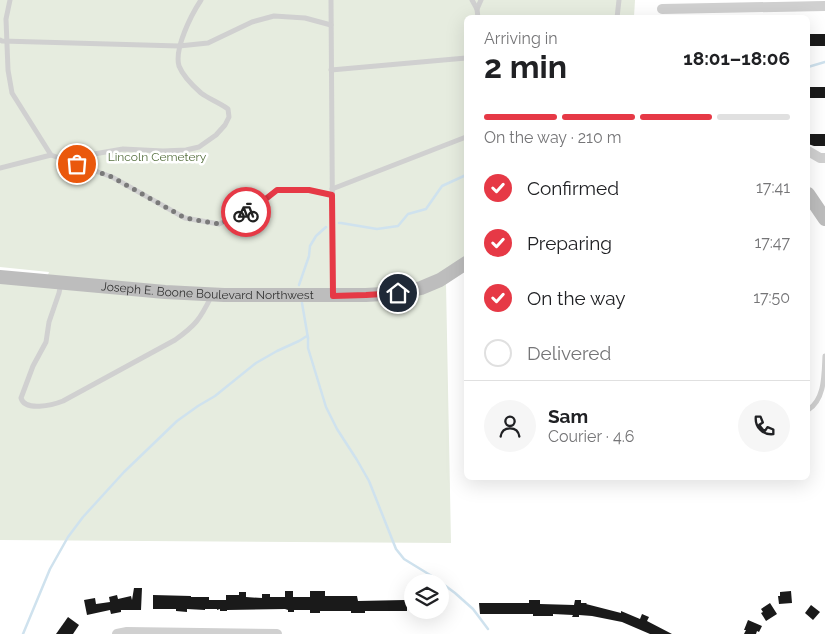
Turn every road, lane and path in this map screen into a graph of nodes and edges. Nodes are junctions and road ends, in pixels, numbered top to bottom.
1 (10, 0) edge
2 (200, 0) edge
3 (331, 0) edge
4 (472, 0) edge
5 (481, 0) edge
6 (619, 0) edge
7 (765, 3) edge
8 (825, 6) edge
9 (477, 8) junction
10 (662, 13) edge
11 (478, 15) edge
12 (617, 15) edge
13 (331, 25) junction
14 (2, 41) edge
15 (179, 46) junction
16 (464, 58) edge
17 (332, 70) junction
18 (464, 138) edge
19 (810, 152) edge
20 (51, 154) junction
21 (825, 158) edge
22 (77, 164) junction
23 (0, 168) edge
24 (332, 192) junction
25 (810, 197) edge
26 (825, 219) edge
27 (464, 264) edge
28 (0, 277) edge
29 (61, 282) junction
30 (213, 294) junction
31 (333, 296) junction
32 (825, 356) edge
33 (810, 408) edge
34 (117, 634) edge
35 (277, 634) edge

1 - 14 lane
2 - 15 lane
3 - 13 lane
4 - 9 lane
5 - 9 lane
6 - 12 lane
7 - 8 street
7 - 10 street
9 - 11 lane
13 - 15 lane
13 - 17 lane
14 - 15 lane
14 - 20 lane
15 - 22 lane
16 - 17 lane
17 - 24 lane
18 - 24 lane
19 - 21 street
20 - 22 lane
20 - 23 lane
22 - 24 lane
24 - 31 lane
25 - 26 main road
27 - 31 main road, Joseph E. Boone Boulevard Northwest
28 - 29 main road, Joseph E. Boone Boulevard Northwest
29 - 30 main road, Joseph E. Boone Boulevard Northwest
29 - 30 lane
30 - 31 main road, Joseph E. Boone Boulevard Northwest
32 - 33 lane
34 - 35 street

